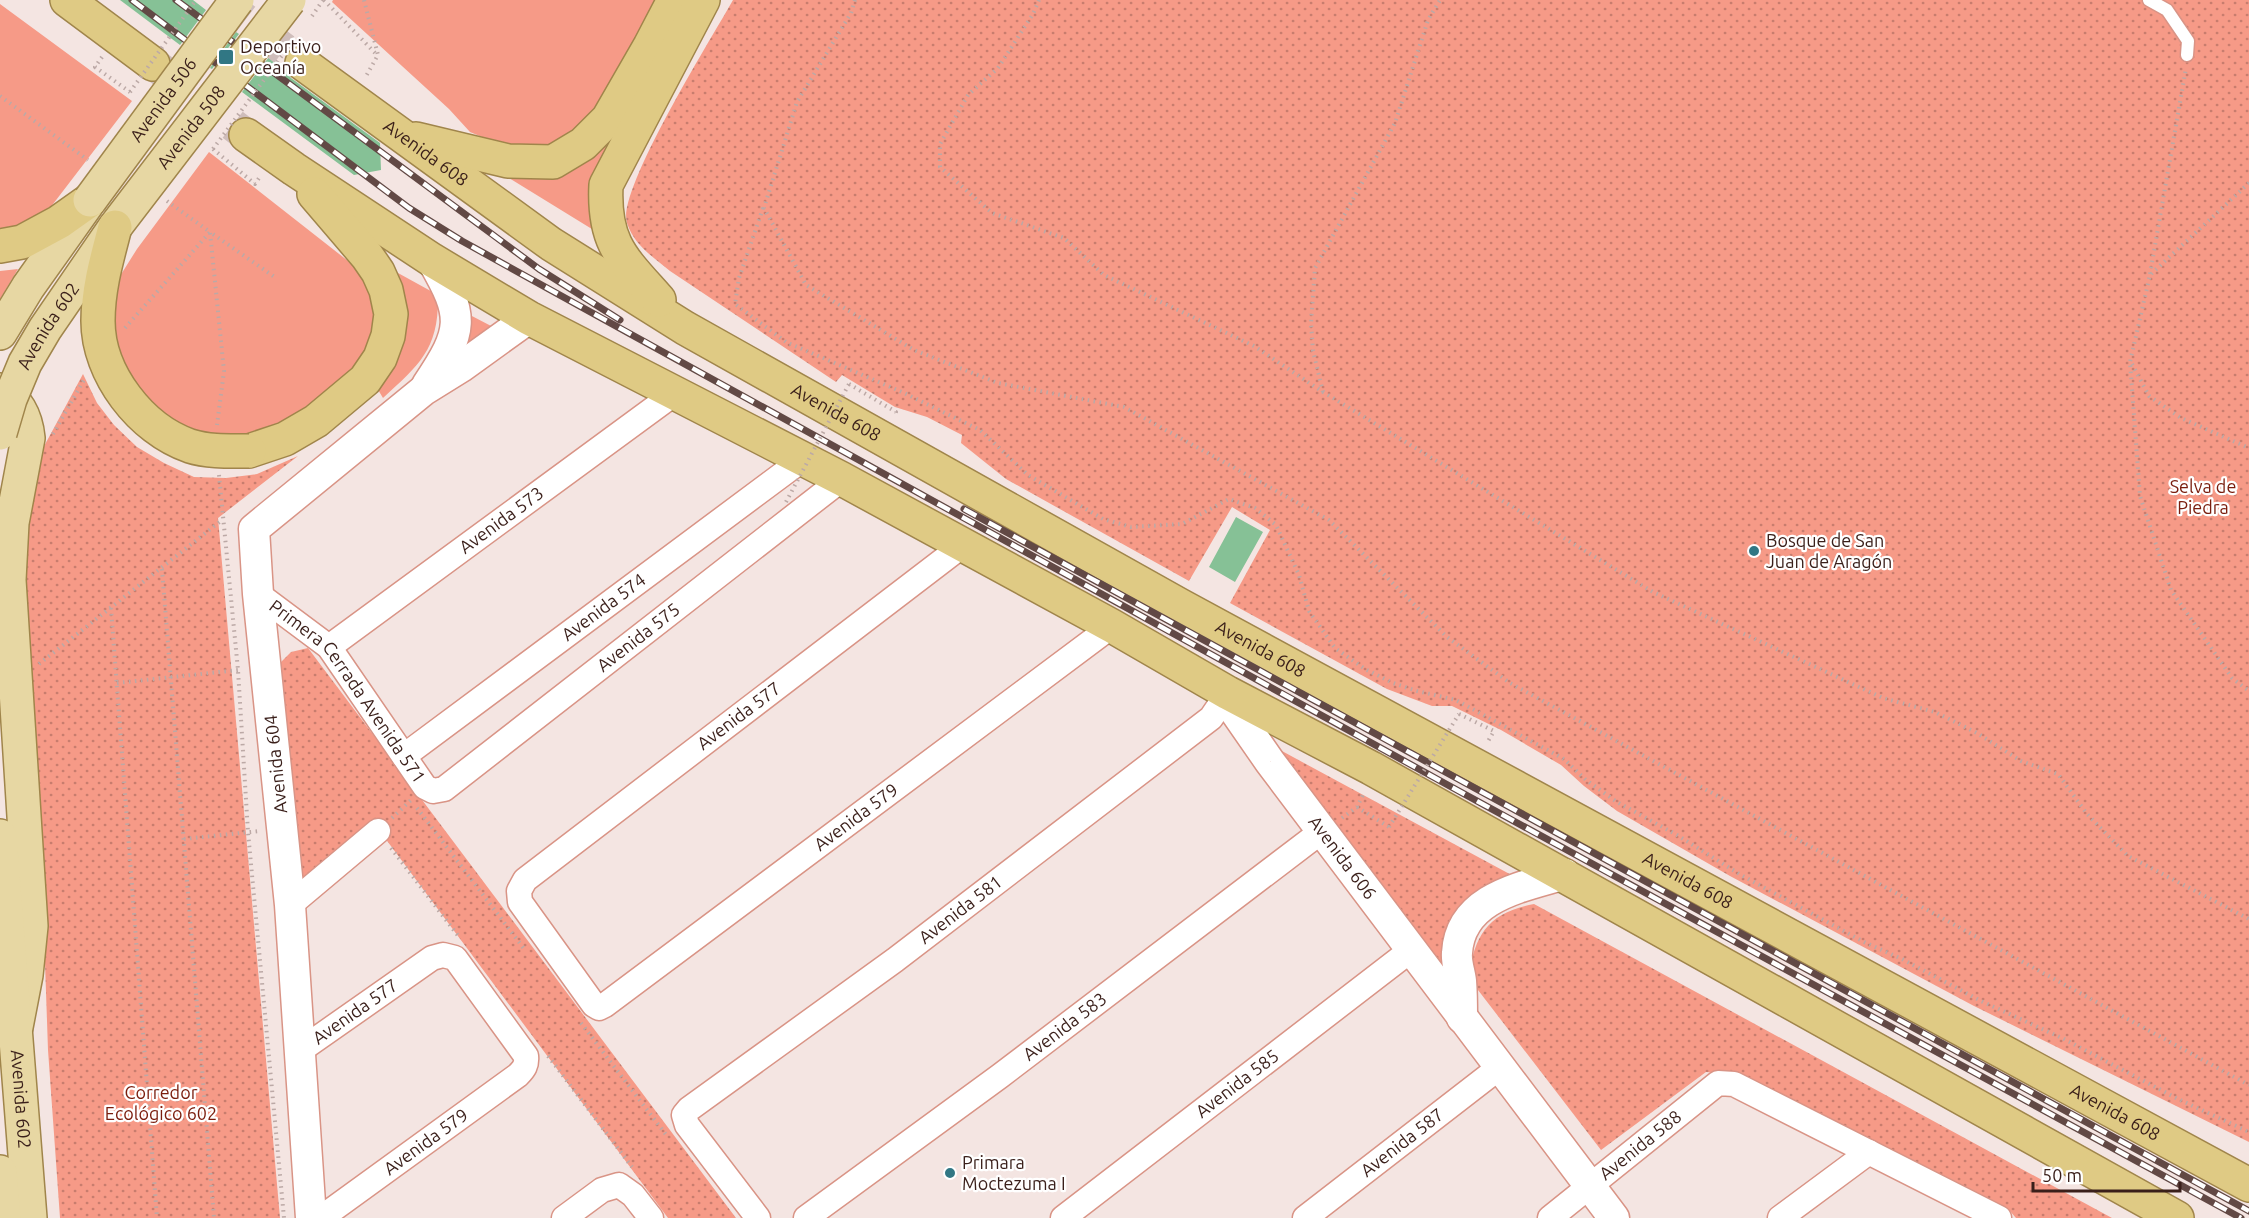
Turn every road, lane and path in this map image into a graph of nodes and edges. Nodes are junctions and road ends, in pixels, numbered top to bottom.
1 (67, 0) edge
2 (196, 0) edge
3 (237, 0) edge
4 (324, 0) edge
5 (364, 0) edge
6 (674, 0) edge
7 (703, 0) edge
8 (855, 0) edge
9 (1039, 0) edge
10 (1440, 0) edge
11 (2149, 0) edge
12 (299, 9) edge
13 (299, 50) joint
14 (2187, 56) joint
15 (153, 64) tunnel mouth
16 (95, 67) dead end
17 (0, 96) edge
18 (246, 135) tunnel mouth
19 (400, 135) junction
20 (93, 162) dead end
21 (294, 169) junction
22 (2249, 183) edge
23 (255, 184) dead end
24 (161, 198) dead end
25 (90, 200) junction
26 (764, 208) junction
27 (115, 227) junction
28 (210, 232) junction
29 (0, 246) edge
30 (432, 260) junction
31 (2150, 275) junction
32 (276, 278) dead end
33 (530, 318) junction
34 (685, 328) junction
35 (123, 329) dead end
36 (0, 333) edge
37 (2130, 362) junction
38 (87, 374) dead end
39 (0, 390) edge
40 (424, 390) junction
41 (1323, 392) junction
42 (675, 393) junction
43 (896, 412) dead end
44 (0, 433) edge
45 (216, 433) dead end
46 (51, 440) dead end
47 (2249, 448) edge
48 (803, 459) junction
49 (219, 465) dead end
50 (842, 479) junction
51 (786, 502) dead end
52 (222, 520) junction
53 (963, 545) junction
54 (162, 569) junction
55 (258, 594) junction
56 (111, 608) junction
57 (1112, 626) junction
58 (329, 647) junction
59 (238, 670) junction
60 (171, 678) junction
61 (16, 680) junction
62 (116, 683) junction
63 (2249, 691) edge
64 (1228, 693) junction
65 (1494, 731) dead end
66 (404, 756) junction
67 (1371, 768) junction
68 (429, 789) junction
69 (1357, 807) junction
70 (282, 828) junction
71 (1320, 828) junction
72 (378, 831) joint
73 (248, 832) junction
74 (0, 836) edge
75 (184, 839) junction
76 (1565, 874) junction
77 (290, 905) junction
78 (2249, 919) edge
79 (1411, 950) junction
80 (599, 1008) joint
81 (1462, 1018) junction
82 (16, 1027) junction
83 (298, 1052) junction
84 (527, 1062) joint
85 (1500, 1067) junction
86 (2249, 1085) edge
87 (2249, 1132) edge
88 (1869, 1152) junction
89 (0, 1172) edge
90 (2249, 1185) edge
91 (1590, 1187) junction
92 (29, 1203) edge
93 (4, 1218) edge
94 (39, 1218) edge
95 (157, 1218) edge
96 (214, 1218) edge
97 (284, 1218) edge
98 (311, 1218) edge
99 (321, 1218) edge
100 (564, 1218) edge
101 (651, 1218) edge
102 (758, 1218) edge
103 (806, 1218) edge
104 (1063, 1218) edge
105 (1305, 1218) edge
106 (1550, 1218) edge
107 (1614, 1218) edge
108 (1780, 1218) edge
109 (2000, 1218) edge
110 (2177, 1218) edge

1 - 15 highway
2 - 16 path, bridge
3 - 25 main road, Avenida 506, bridge
4 - 5 path
4 - 12 path, bridge
6 - 19 highway
7 - 34 highway
8 - 26 path
9 - 41 path
10 - 41 path
11 - 14 lane
12 - 27 main road, Avenida 508, bridge
13 - 19 highway, Avenida 608
13 - 23 path, bridge
14 - 31 path
17 - 20 path
18 - 21 highway
19 - 34 highway, Avenida 608
21 - 27 highway, bridge
21 - 30 highway
22 - 31 path
24 - 28 path
25 - 29 highway
25 - 36 main road, Avenida 602
26 - 86 path
26 - 87 path
27 - 44 main road, Avenida 602, bridge
28 - 32 path
28 - 35 path
28 - 45 path
30 - 33 highway
30 - 40 street, Avenida 604
31 - 37 path
33 - 40 street, Avenida 604
33 - 42 highway
34 - 90 highway, Avenida 608
37 - 47 path
37 - 63 path
38 - 46 path
39 - 61 main road
40 - 55 street, Avenida 604
41 - 78 path
42 - 48 highway
42 - 58 street, Avenida 573
43 - 51 path, bridge
48 - 50 highway
48 - 66 street, Avenida 574
49 - 52 path
50 - 53 highway
50 - 68 street, Avenida 575
52 - 54 path
52 - 59 path
53 - 57 highway
53 - 80 street, Avenida 577
54 - 56 path
54 - 60 path
55 - 58 street, Primera Cerrada Avenida 571
55 - 70 street, Avenida 604
56 - 61 path
56 - 62 path
57 - 64 highway
57 - 80 street, Avenida 579
58 - 66 street, Primera Cerrada Avenida 571
59 - 60 path
59 - 73 path
60 - 62 path
60 - 75 path
61 - 82 main road
62 - 95 path
64 - 67 highway
64 - 71 street, Avenida 606
64 - 102 street, Avenida 581
65 - 69 path, bridge
66 - 68 street, Primera Cerrada Avenida 571
67 - 69 path
67 - 76 highway
68 - 72 path
69 - 71 path
70 - 73 path
70 - 77 street, Avenida 604
71 - 79 street, Avenida 606
71 - 103 street, Avenida 583
72 - 77 street
73 - 75 path
73 - 97 path
74 - 82 main road, Avenida 602
75 - 96 path
76 - 81 street
76 - 110 highway
77 - 83 street, Avenida 604
79 - 81 street, Avenida 606
79 - 104 street, Avenida 585
81 - 85 street, Avenida 606
82 - 92 main road, Avenida 602
83 - 84 street, Avenida 577
83 - 98 street, Avenida 604
84 - 99 street, Avenida 579
85 - 91 street, Avenida 606
85 - 105 street, Avenida 587
88 - 91 street, Avenida 588
88 - 108 street
88 - 109 street
89 - 93 main road, Avenida 602
91 - 106 street, Avenida 588
91 - 107 street, Avenida 606
92 - 94 main road, Avenida 602
100 - 101 street

